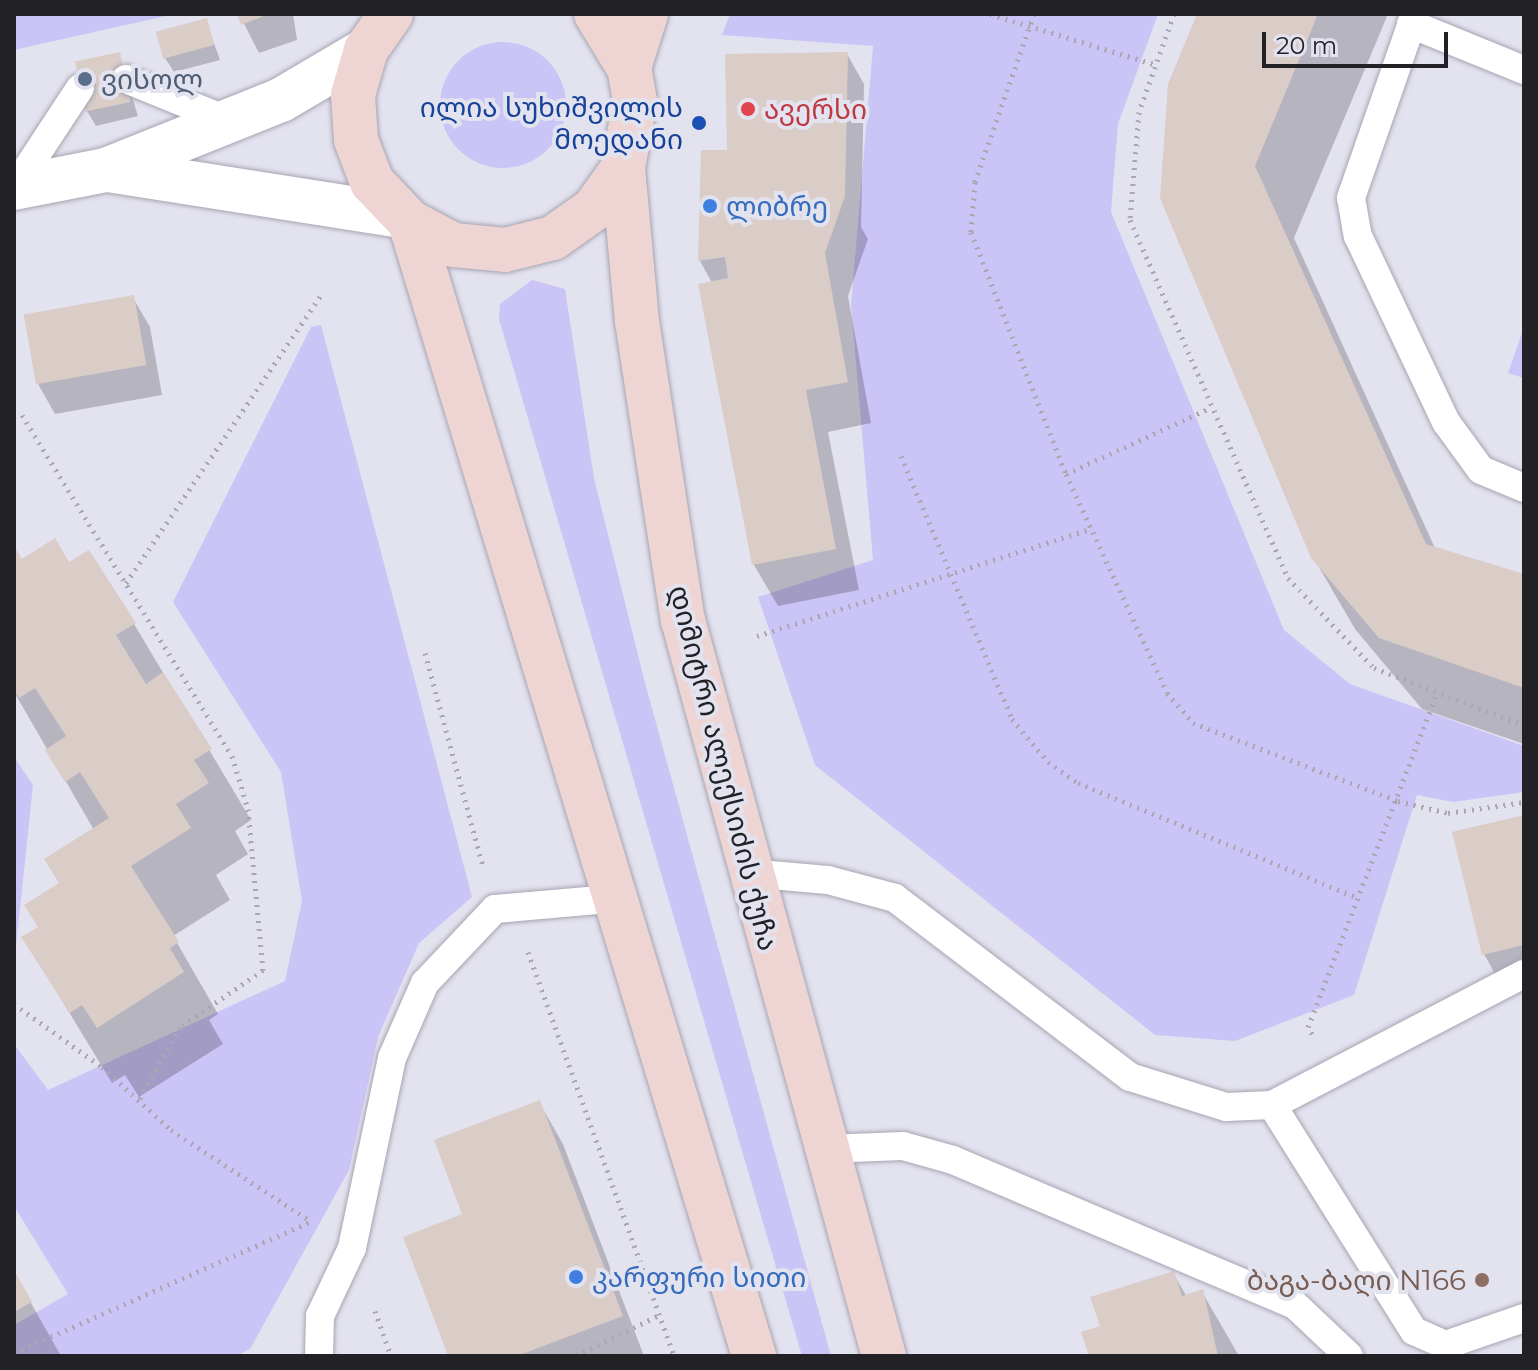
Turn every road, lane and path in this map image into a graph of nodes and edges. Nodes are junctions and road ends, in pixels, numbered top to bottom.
1 (391, 14) edge
2 (596, 14) edge
3 (646, 14) edge
4 (990, 14) edge
5 (1034, 14) edge
6 (1174, 14) edge
7 (1413, 19) edge
8 (1030, 26) junction
9 (366, 50) junction
10 (1154, 64) junction
11 (629, 68) junction
12 (1524, 70) edge
13 (126, 79) dead end
14 (80, 88) dead end
15 (229, 121) junction
16 (623, 168) junction
17 (106, 170) junction
18 (15, 187) edge
19 (405, 219) junction
20 (321, 295) dead end
21 (1208, 409) junction
22 (22, 415) dead end
23 (901, 456) dead end
24 (1066, 474) junction
25 (1524, 488) edge
26 (1091, 529) junction
27 (951, 574) junction
28 (126, 583) junction
29 (757, 636) dead end
30 (425, 653) dead end
31 (1437, 692) junction
32 (1524, 725) edge
33 (1398, 801) junction
34 (1524, 802) edge
35 (748, 873) junction
36 (620, 898) junction
37 (1358, 898) junction
38 (495, 909) junction
39 (1524, 974) edge
40 (14, 1004) edge
41 (1330, 1073) junction
42 (139, 1100) junction
43 (1272, 1105) junction
44 (824, 1149) junction
45 (311, 1221) junction
46 (352, 1248) junction
47 (661, 1314) junction
48 (1524, 1318) edge
49 (14, 1353) edge
50 (749, 1354) edge
51 (319, 1356) edge
52 (391, 1356) edge
53 (576, 1356) edge
54 (674, 1356) edge
55 (884, 1356) edge
56 (1349, 1356) edge

1 - 9 main road
2 - 11 main road
3 - 11 main road
4 - 8 path
5 - 8 path
6 - 10 path
7 - 12 lane
7 - 25 lane
8 - 10 path
8 - 24 path
9 - 15 street
9 - 19 main road
10 - 21 path
11 - 16 main road
13 - 15 lane
14 - 18 lane
15 - 17 street
16 - 19 main road
16 - 35 main road, დიმიტრი ალექსიძის ქუჩა
17 - 18 street
17 - 19 street
19 - 36 main road
20 - 28 path
21 - 24 path
21 - 31 path
22 - 28 path
23 - 27 path
24 - 26 path
26 - 27 path
26 - 33 path
27 - 29 path
27 - 37 path
28 - 42 path
30 - 38 path
31 - 32 path
31 - 33 path
33 - 34 path
33 - 37 path
35 - 43 lane
35 - 44 main road, დიმიტრი ალექსიძის ქუჩა
36 - 38 lane
36 - 50 main road
37 - 41 path
38 - 46 lane
38 - 47 path
39 - 41 lane
40 - 42 path
41 - 43 lane
42 - 45 path
43 - 48 lane
44 - 55 main road, დიმიტრი ალექსიძის ქუჩა
44 - 56 lane
45 - 46 path
45 - 49 path
46 - 51 lane
46 - 52 path
47 - 53 path
47 - 54 path

